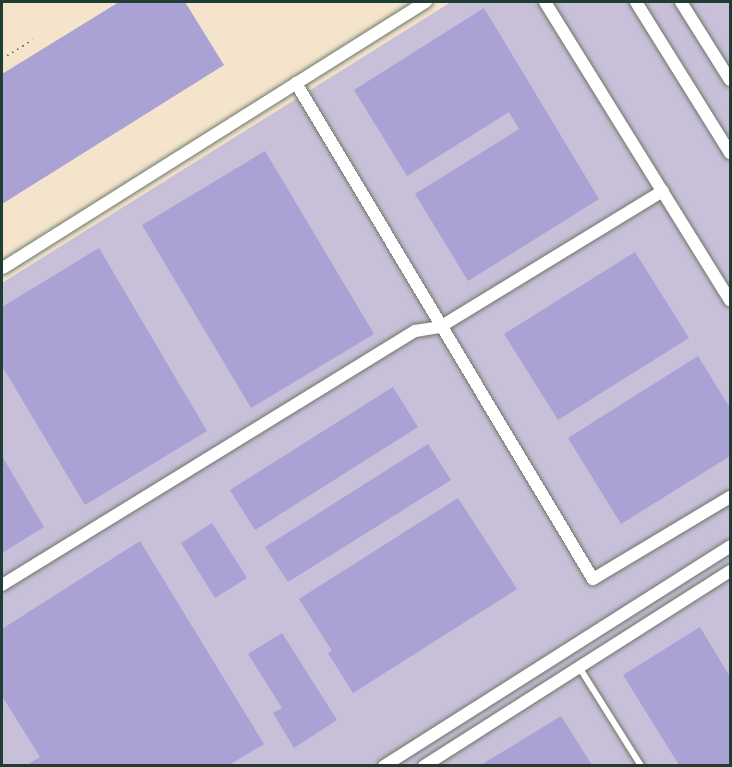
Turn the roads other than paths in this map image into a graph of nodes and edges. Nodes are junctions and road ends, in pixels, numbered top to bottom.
1 (426, 2) edge
2 (545, 2) edge
3 (636, 2) edge
4 (681, 2) edge
5 (730, 80) edge
6 (296, 83) junction
7 (730, 153) edge
8 (663, 191) junction
9 (3, 268) dead end
10 (730, 300) edge
11 (440, 327) junction
12 (730, 497) edge
13 (730, 546) edge
14 (730, 571) edge
15 (2, 585) edge
16 (579, 667) junction
17 (384, 765) edge
18 (424, 765) edge
19 (641, 765) edge

1 - 6 street
2 - 8 street
3 - 7 street
4 - 5 street
6 - 9 street
6 - 11 street
8 - 10 street
8 - 11 street
11 - 12 street
11 - 15 street
13 - 17 street
14 - 16 street
16 - 18 street
16 - 19 lane

